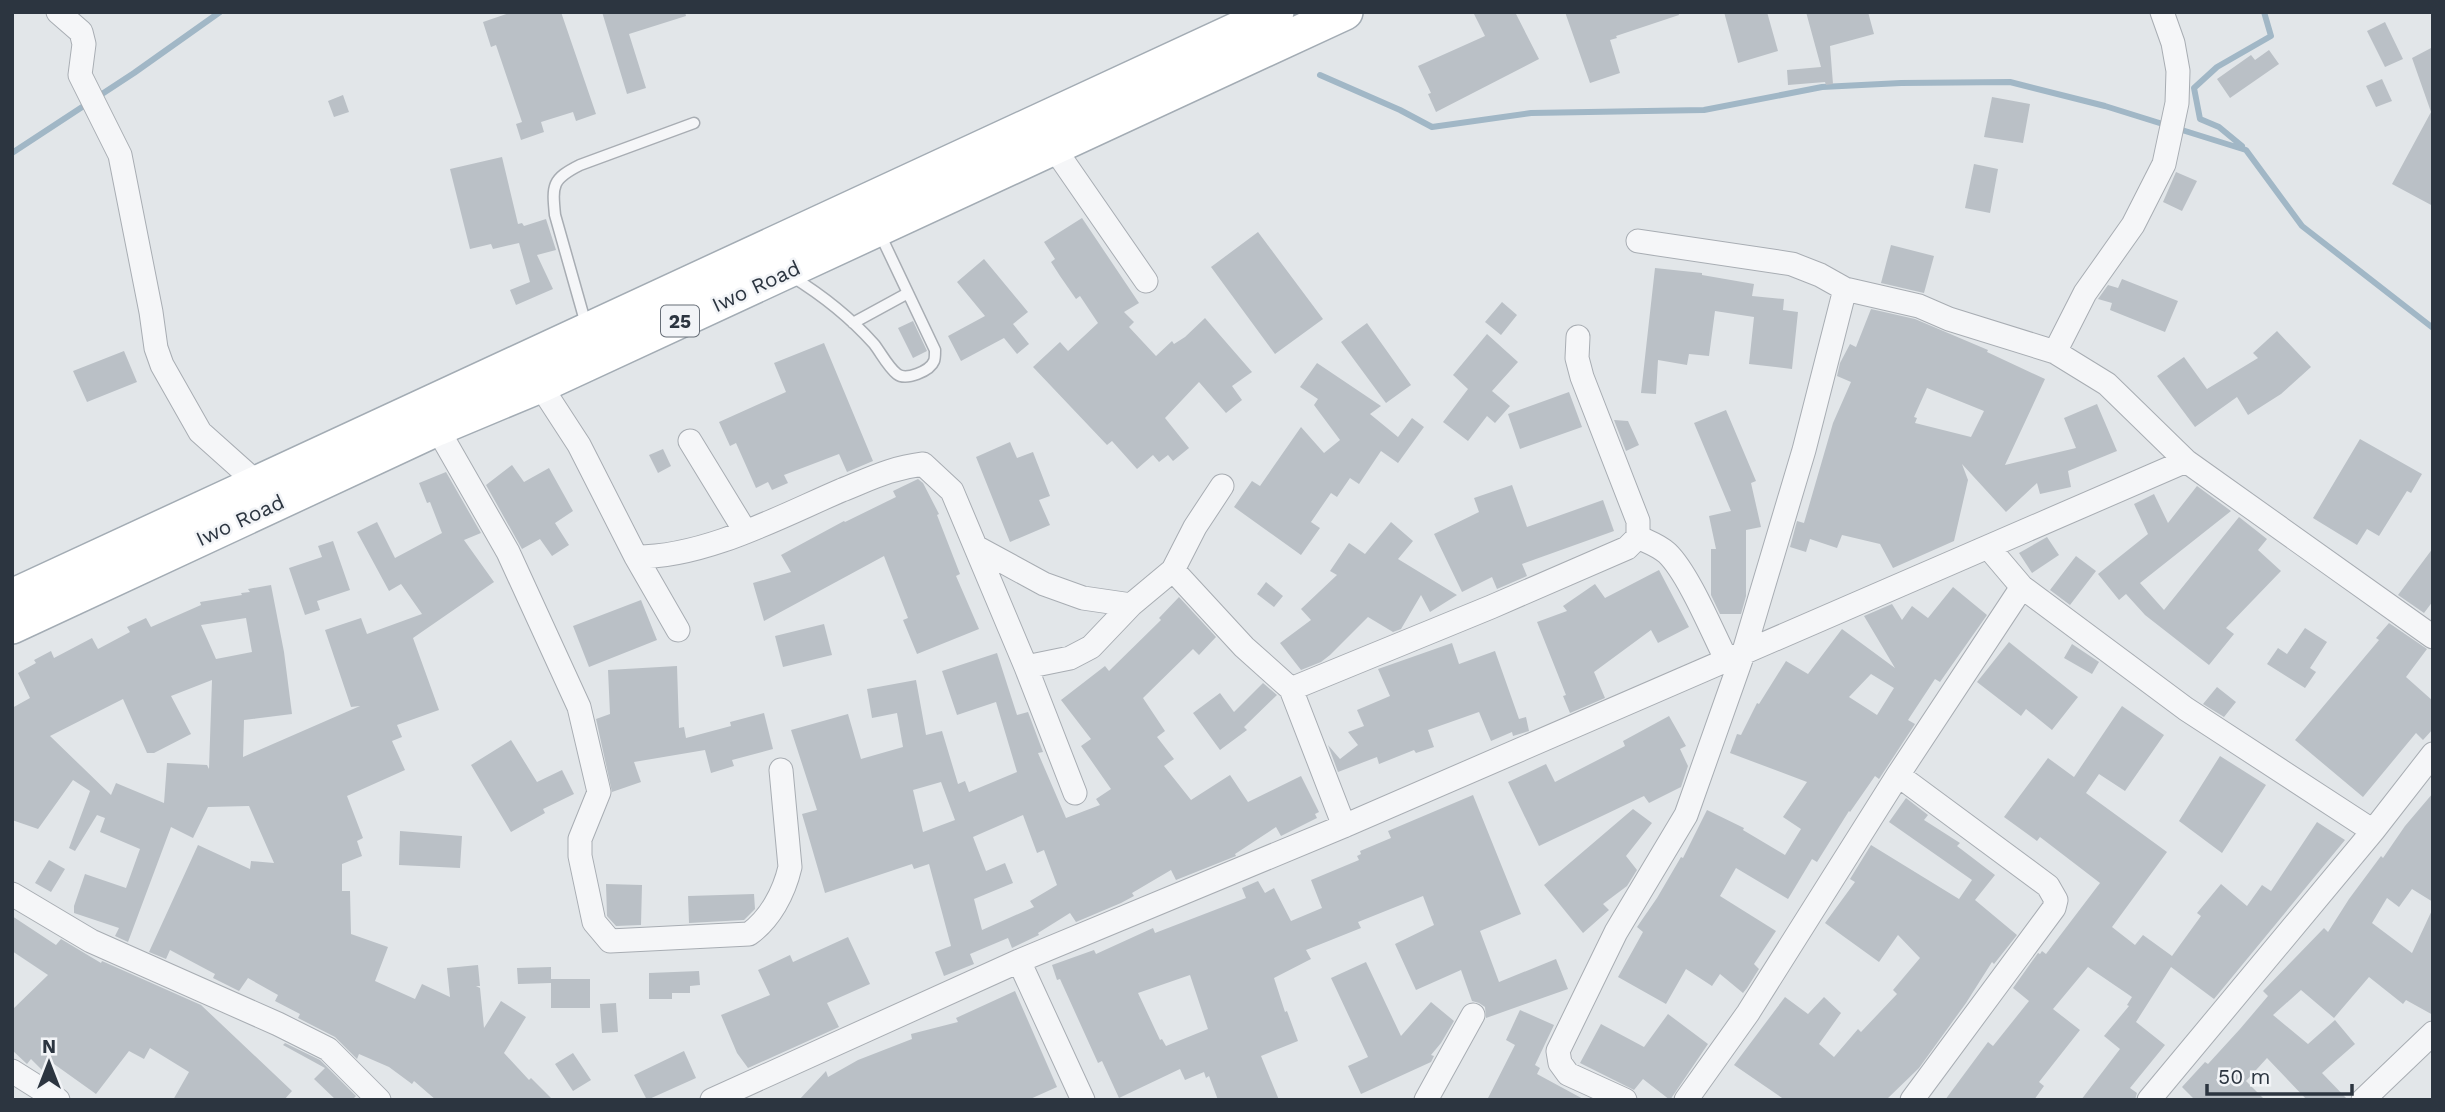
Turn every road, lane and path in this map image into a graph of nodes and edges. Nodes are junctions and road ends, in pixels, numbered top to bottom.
1 (58, 12) edge
2 (1276, 12) edge
3 (1345, 12) edge
4 (2162, 12) edge
5 (694, 123) dead end
6 (1054, 148) junction
7 (877, 230) junction
8 (1638, 241) dead end
9 (785, 272) junction
10 (1146, 281) dead end
11 (1845, 289) junction
12 (908, 293) junction
13 (671, 308) junction
14 (853, 323) junction
15 (588, 330) junction
16 (1578, 337) dead end
17 (2055, 352) junction
18 (540, 385) junction
19 (437, 428) junction
20 (690, 441) dead end
21 (2186, 461) junction
22 (257, 483) junction
23 (1222, 486) dead end
24 (745, 531) junction
25 (1638, 537) junction
26 (976, 547) junction
27 (1988, 547) junction
28 (636, 557) junction
29 (1173, 570) junction
30 (2022, 587) junction
31 (12, 597) edge
32 (1132, 605) junction
33 (12, 625) edge
34 (678, 630) dead end
35 (2433, 638) edge
36 (1735, 655) junction
37 (1026, 667) junction
38 (1291, 689) junction
39 (2433, 754) edge
40 (781, 770) dead end
41 (1898, 775) junction
42 (1075, 793) dead end
43 (1344, 826) junction
44 (2374, 831) junction
45 (12, 894) edge
46 (1019, 961) junction
47 (1473, 1015) dead end
48 (2433, 1033) edge
49 (12, 1071) edge
50 (58, 1100) edge
51 (379, 1100) edge
52 (712, 1100) edge
53 (1083, 1100) edge
54 (1426, 1100) edge
55 (1625, 1100) edge
56 (1686, 1100) edge
57 (1912, 1100) edge
58 (2149, 1100) edge
59 (2363, 1100) edge

1 - 22 street
2 - 13 main road, Iwo Road
3 - 6 main road, Iwo Road / 25
4 - 17 street
5 - 15 lane
6 - 7 main road, Iwo Road / 25
6 - 10 street
7 - 9 main road, Iwo Road / 25
7 - 12 lane
8 - 11 street
9 - 13 main road, Iwo Road / 25
9 - 14 lane
11 - 17 street
11 - 36 street
12 - 14 lane
12 - 14 lane
13 - 15 main road, Iwo Road
13 - 18 main road, Iwo Road / 25
15 - 22 main road, Iwo Road
16 - 25 street
17 - 21 street
18 - 19 main road, Iwo Road / 25
18 - 28 street
19 - 33 main road, Iwo Road / 25
19 - 40 street
20 - 24 street
21 - 27 street
21 - 35 street
22 - 31 main road, Iwo Road
23 - 29 street
24 - 26 street
24 - 28 street
25 - 36 street
25 - 38 street
26 - 32 street
26 - 37 street
27 - 30 street
27 - 36 street
28 - 34 street
29 - 32 street
29 - 38 street
30 - 41 street
30 - 44 street
32 - 37 street
36 - 43 street
36 - 55 street
37 - 42 street
38 - 43 street
39 - 44 street
41 - 56 street
41 - 57 street
43 - 46 street
44 - 58 street
45 - 51 street
46 - 52 street
46 - 53 street
47 - 54 street
48 - 59 street
49 - 50 street

